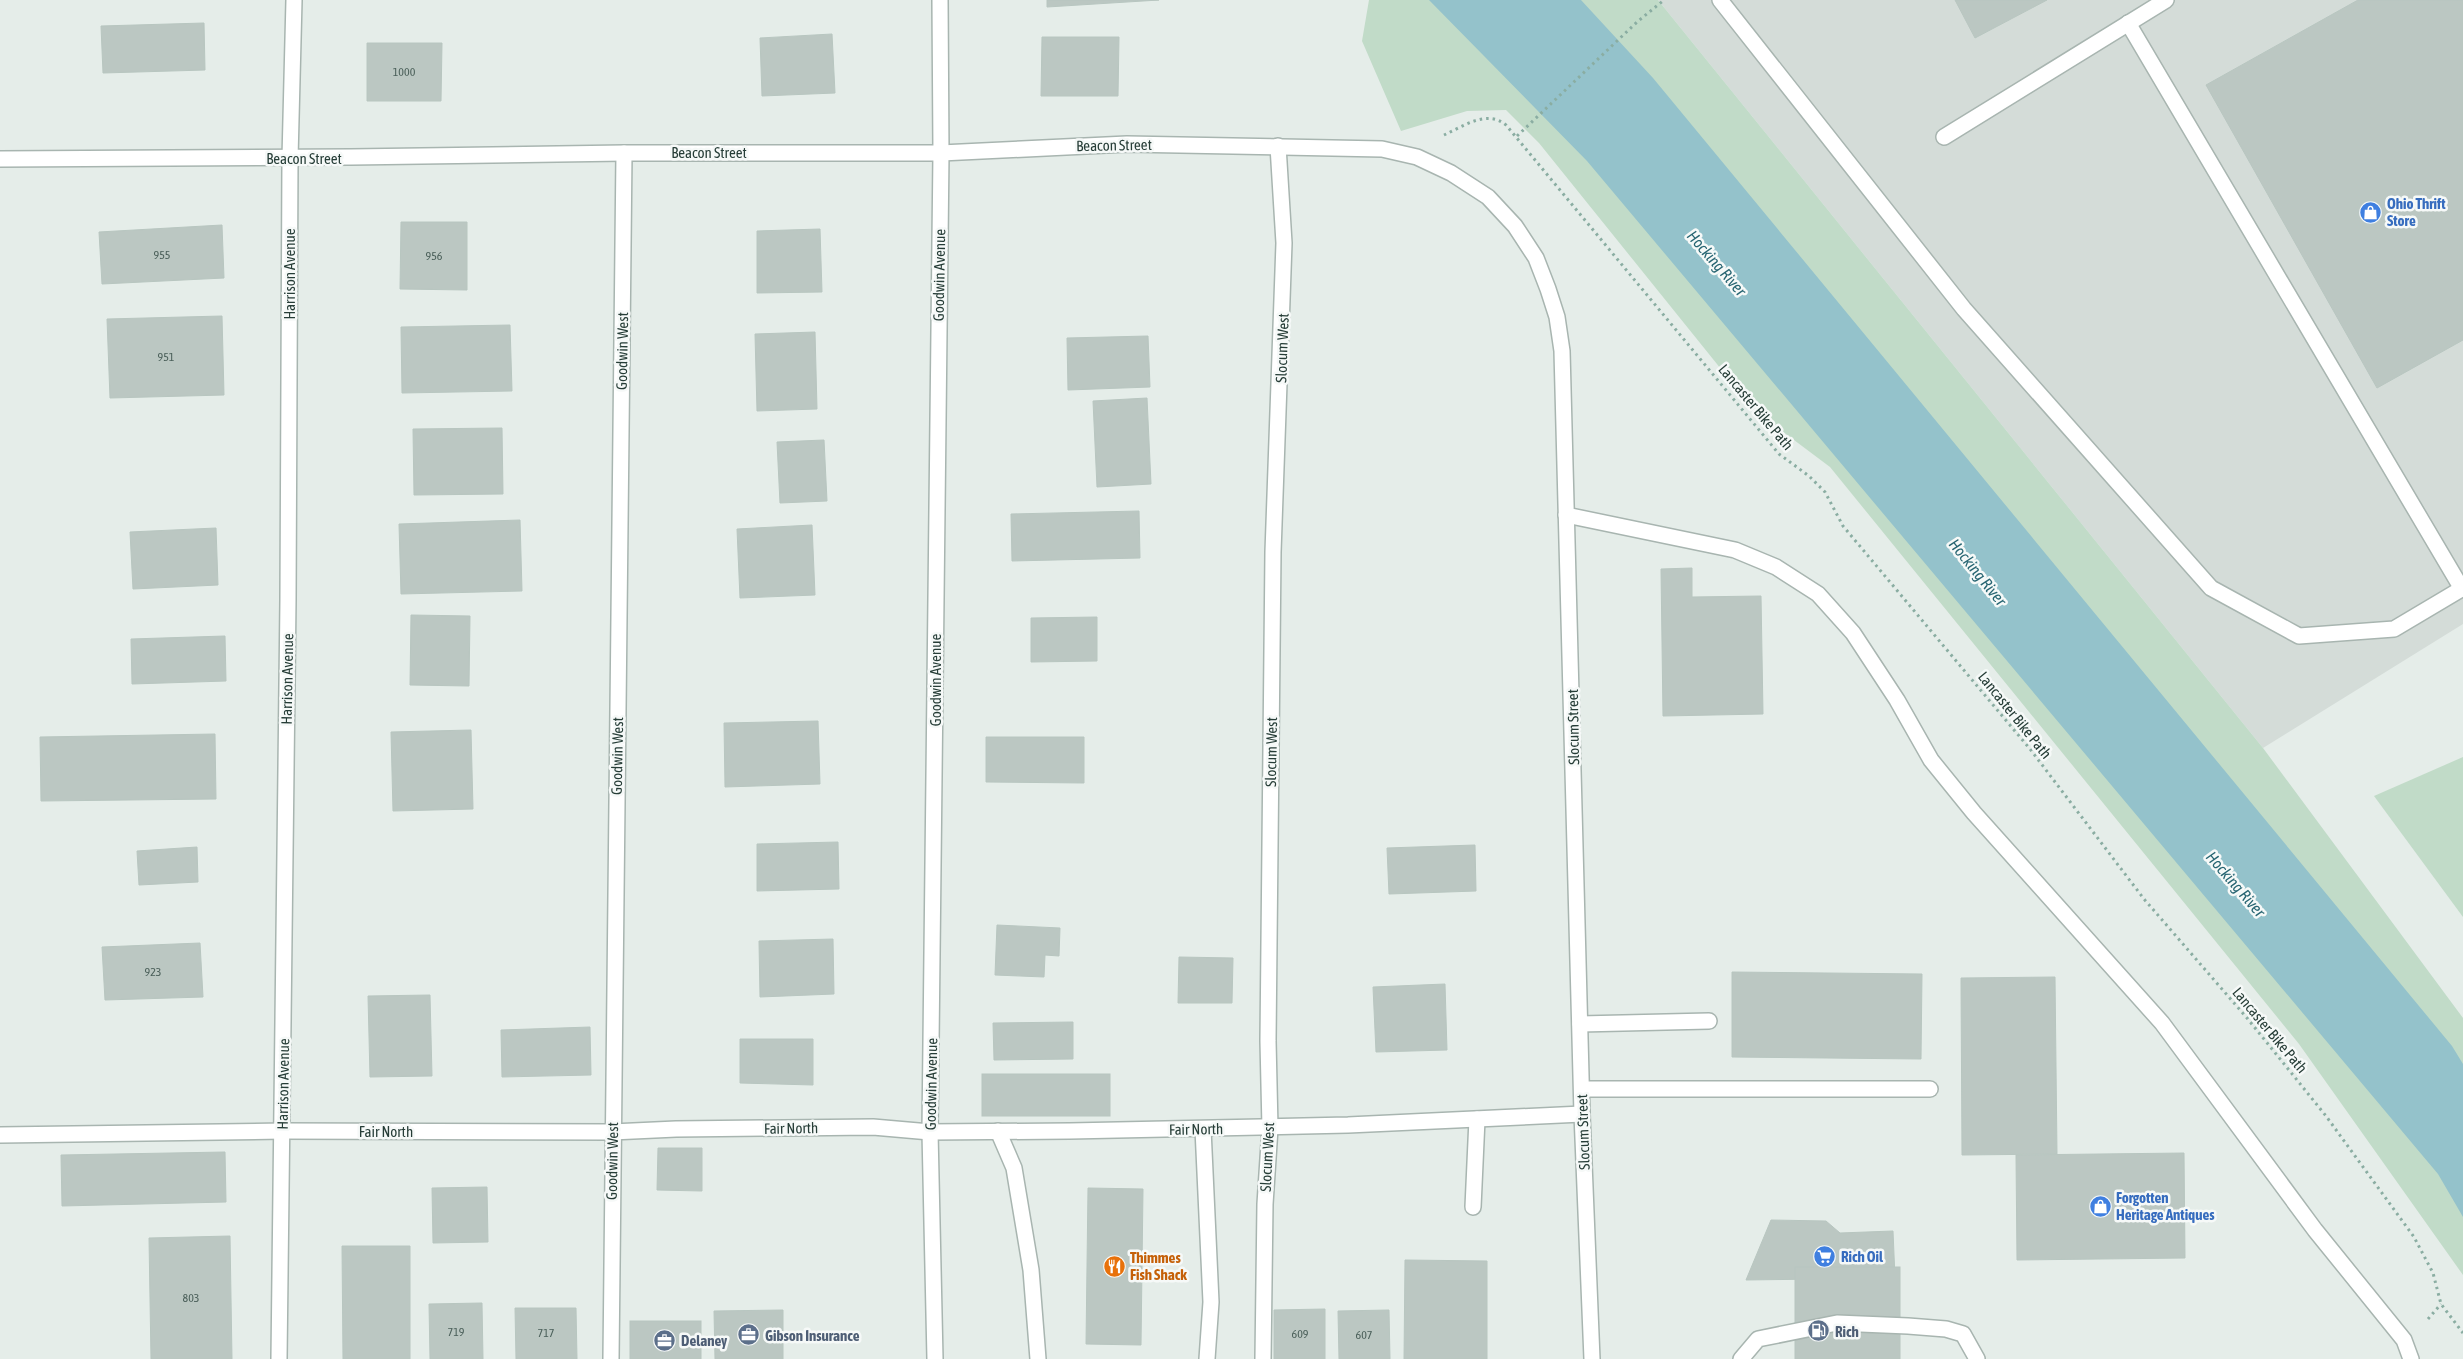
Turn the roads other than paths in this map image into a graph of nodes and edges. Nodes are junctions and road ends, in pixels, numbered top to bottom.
1 (294, 0) edge
2 (940, 0) edge
3 (1720, 0) edge
4 (2166, 0) edge
5 (2128, 23) junction
6 (1944, 137) dead end
7 (1278, 146) junction
8 (941, 152) junction
9 (624, 153) junction
10 (1417, 157) joint
11 (290, 158) junction
12 (0, 159) edge
13 (1566, 515) junction
14 (2462, 589) edge
15 (1710, 1020) dead end
16 (1580, 1024) junction
17 (1582, 1089) junction
18 (1930, 1089) dead end
19 (1582, 1114) junction
20 (1477, 1119) junction
21 (1270, 1128) junction
22 (1203, 1129) junction
23 (283, 1131) junction
24 (998, 1131) junction
25 (612, 1132) junction
26 (930, 1132) junction
27 (0, 1136) edge
28 (1473, 1207) dead end
29 (279, 1359) edge
30 (611, 1359) edge
31 (935, 1359) edge
32 (1038, 1359) edge
33 (1207, 1359) edge
34 (1263, 1359) edge
35 (1592, 1359) edge
36 (1741, 1359) edge
37 (1977, 1359) edge
38 (2411, 1359) edge

1 - 11 street, Harrison Avenue
2 - 8 street, Goodwin Avenue
3 - 14 street
4 - 5 street
5 - 6 street
5 - 14 street
7 - 8 street, Beacon Street
7 - 10 street, Beacon Street
7 - 21 street, Slocum West
8 - 9 street, Beacon Street
8 - 26 street, Goodwin Avenue
9 - 11 street, Beacon Street
9 - 25 street, Goodwin West
10 - 13 street, Slocum Street
11 - 12 street, Beacon Street
11 - 23 street, Harrison Avenue
13 - 16 street, Slocum Street
13 - 38 street
15 - 16 street
16 - 17 street, Slocum Street
17 - 18 street
17 - 19 street, Slocum Street
19 - 20 street, Fair North
19 - 35 street, Slocum Street
20 - 21 street, Fair North
20 - 28 street
21 - 22 street, Fair North
21 - 34 street, Slocum West
22 - 24 street, Fair North
22 - 33 street
23 - 25 street, Fair North
23 - 27 street, Fair North
23 - 29 street, Harrison Avenue
24 - 26 street, Fair North
24 - 32 street
25 - 26 street, Fair North
25 - 30 street, Goodwin West
26 - 31 street, Goodwin Avenue
36 - 37 street

